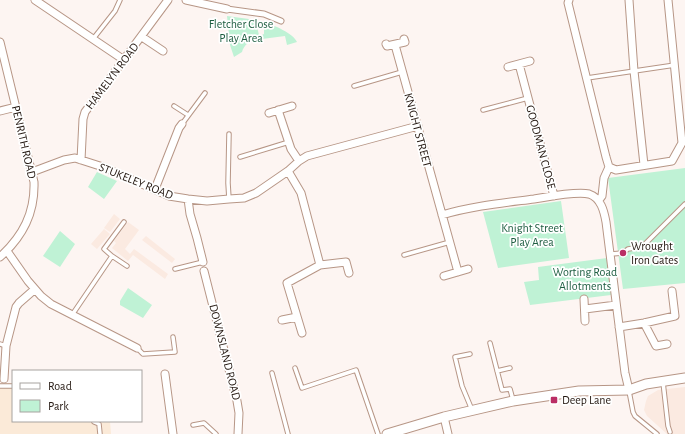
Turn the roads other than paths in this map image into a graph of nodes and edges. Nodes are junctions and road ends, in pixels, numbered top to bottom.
1 (36, 0) edge
2 (120, 0) edge
3 (168, 0) edge
4 (186, 0) edge
5 (569, 0) edge
6 (629, 0) edge
7 (668, 0) edge
8 (227, 9) joint
9 (281, 21) dead end
10 (142, 37) junction
11 (93, 39) junction
12 (404, 39) dead end
13 (0, 42) edge
14 (386, 44) dead end
15 (395, 45) junction
16 (163, 51) dead end
17 (124, 60) junction
18 (530, 61) dead end
19 (519, 64) junction
20 (674, 65) junction
21 (508, 67) dead end
22 (634, 71) junction
23 (402, 72) junction
24 (587, 78) junction
25 (354, 86) dead end
26 (205, 92) dead end
27 (528, 98) junction
28 (174, 106) dead end
29 (292, 106) dead end
30 (16, 107) junction
31 (278, 110) junction
32 (483, 110) dead end
33 (0, 111) edge
34 (269, 113) dead end
35 (188, 115) junction
36 (182, 124) joint
37 (418, 126) junction
38 (229, 134) dead end
39 (289, 142) junction
40 (240, 157) dead end
41 (81, 160) junction
42 (298, 161) junction
43 (644, 165) junction
44 (609, 167) junction
45 (288, 171) junction
46 (32, 172) junction
47 (155, 189) junction
48 (554, 196) junction
49 (188, 199) junction
50 (229, 199) junction
51 (598, 200) junction
52 (685, 204) edge
53 (442, 215) junction
54 (124, 222) dead end
55 (450, 242) junction
56 (7, 251) junction
57 (609, 254) junction
58 (404, 255) dead end
59 (112, 256) junction
60 (0, 257) edge
61 (203, 262) joint
62 (320, 265) junction
63 (127, 266) dead end
64 (175, 269) dead end
65 (468, 269) dead end
66 (204, 271) dead end
67 (458, 272) junction
68 (349, 273) dead end
69 (444, 276) dead end
70 (35, 289) junction
71 (672, 291) dead end
72 (584, 299) dead end
73 (616, 305) junction
74 (585, 309) junction
75 (72, 315) junction
76 (297, 317) junction
77 (282, 320) dead end
78 (585, 321) dead end
79 (644, 323) junction
80 (619, 327) junction
81 (302, 333) dead end
82 (173, 337) dead end
83 (490, 343) dead end
84 (667, 344) dead end
85 (3, 345) edge
86 (137, 348) joint
87 (470, 354) dead end
88 (295, 368) dead end
89 (510, 368) dead end
90 (498, 371) junction
91 (272, 373) dead end
92 (165, 374) dead end
93 (685, 378) edge
94 (4, 379) dead end
95 (662, 381) junction
96 (0, 386) edge
97 (12, 386) edge
98 (629, 390) junction
99 (513, 401) junction
100 (472, 410) junction
101 (444, 417) junction
102 (94, 422) dead end
103 (193, 425) dead end
104 (670, 432) dead end
105 (100, 434) edge
106 (173, 434) edge
107 (216, 434) edge
108 (238, 434) edge
109 (288, 434) edge
110 (378, 434) edge
111 (387, 434) edge
112 (448, 434) edge
113 (657, 434) edge

1 - 11 street
2 - 11 lane
3 - 10 street, HAMELYN ROAD
4 - 8 street
5 - 24 street
6 - 22 street
7 - 20 street
8 - 9 street
10 - 16 street
10 - 17 street, HAMELYN ROAD
11 - 17 street
12 - 15 street
13 - 30 street, PENRITH ROAD
14 - 15 street
15 - 23 street, KNIGHT STREET
17 - 41 street, HAMELYN ROAD
18 - 19 street
19 - 21 street
19 - 27 street, GOODMAN CLOSE
20 - 22 lane
20 - 43 street
22 - 24 lane
22 - 43 street
23 - 25 lane
23 - 37 street, KNIGHT STREET
24 - 44 street
26 - 35 lane
27 - 32 lane, GOODMAN CLOSE
27 - 48 street, GOODMAN CLOSE
28 - 35 lane
29 - 31 street
30 - 33 street
30 - 46 street, PENRITH ROAD
31 - 34 street
31 - 39 street
35 - 36 lane
36 - 47 street
37 - 42 street, STUKELEY ROAD
37 - 53 street, KNIGHT STREET
38 - 50 lane
39 - 40 lane
39 - 42 street
41 - 46 street, STUKELEY ROAD
41 - 47 street, STUKELEY ROAD
42 - 45 street, STUKELEY ROAD
43 - 44 street
44 - 51 street
45 - 50 street, STUKELEY ROAD
45 - 62 street
46 - 56 street, PENRITH ROAD
47 - 49 street, STUKELEY ROAD
48 - 51 street
48 - 53 street
49 - 50 street, STUKELEY ROAD
49 - 61 street
51 - 57 street
52 - 57 lane
53 - 55 street, KNIGHT STREET
54 - 59 lane
55 - 58 lane
55 - 67 street, KNIGHT STREET
56 - 60 street, PENRITH ROAD
56 - 70 street
57 - 73 street
59 - 63 lane
59 - 75 lane
61 - 64 lane
62 - 68 street
62 - 76 street
65 - 67 street
66 - 108 street, DOWNSLAND ROAD
67 - 69 street
70 - 75 street
70 - 85 street
71 - 79 street
72 - 74 street
73 - 74 street
73 - 80 street
74 - 78 street
75 - 86 street
76 - 77 street
76 - 81 street
79 - 80 street
79 - 84 street
80 - 98 street
82 - 86 lane
83 - 90 lane
85 - 94 street
87 - 100 lane
88 - 110 lane
89 - 90 lane
90 - 99 lane
91 - 109 lane
92 - 106 street
93 - 95 street
95 - 98 street
95 - 104 lane
96 - 97 lane
98 - 99 street
98 - 113 lane
99 - 100 street
100 - 101 street
101 - 111 street
101 - 112 street
102 - 105 lane
103 - 107 lane

